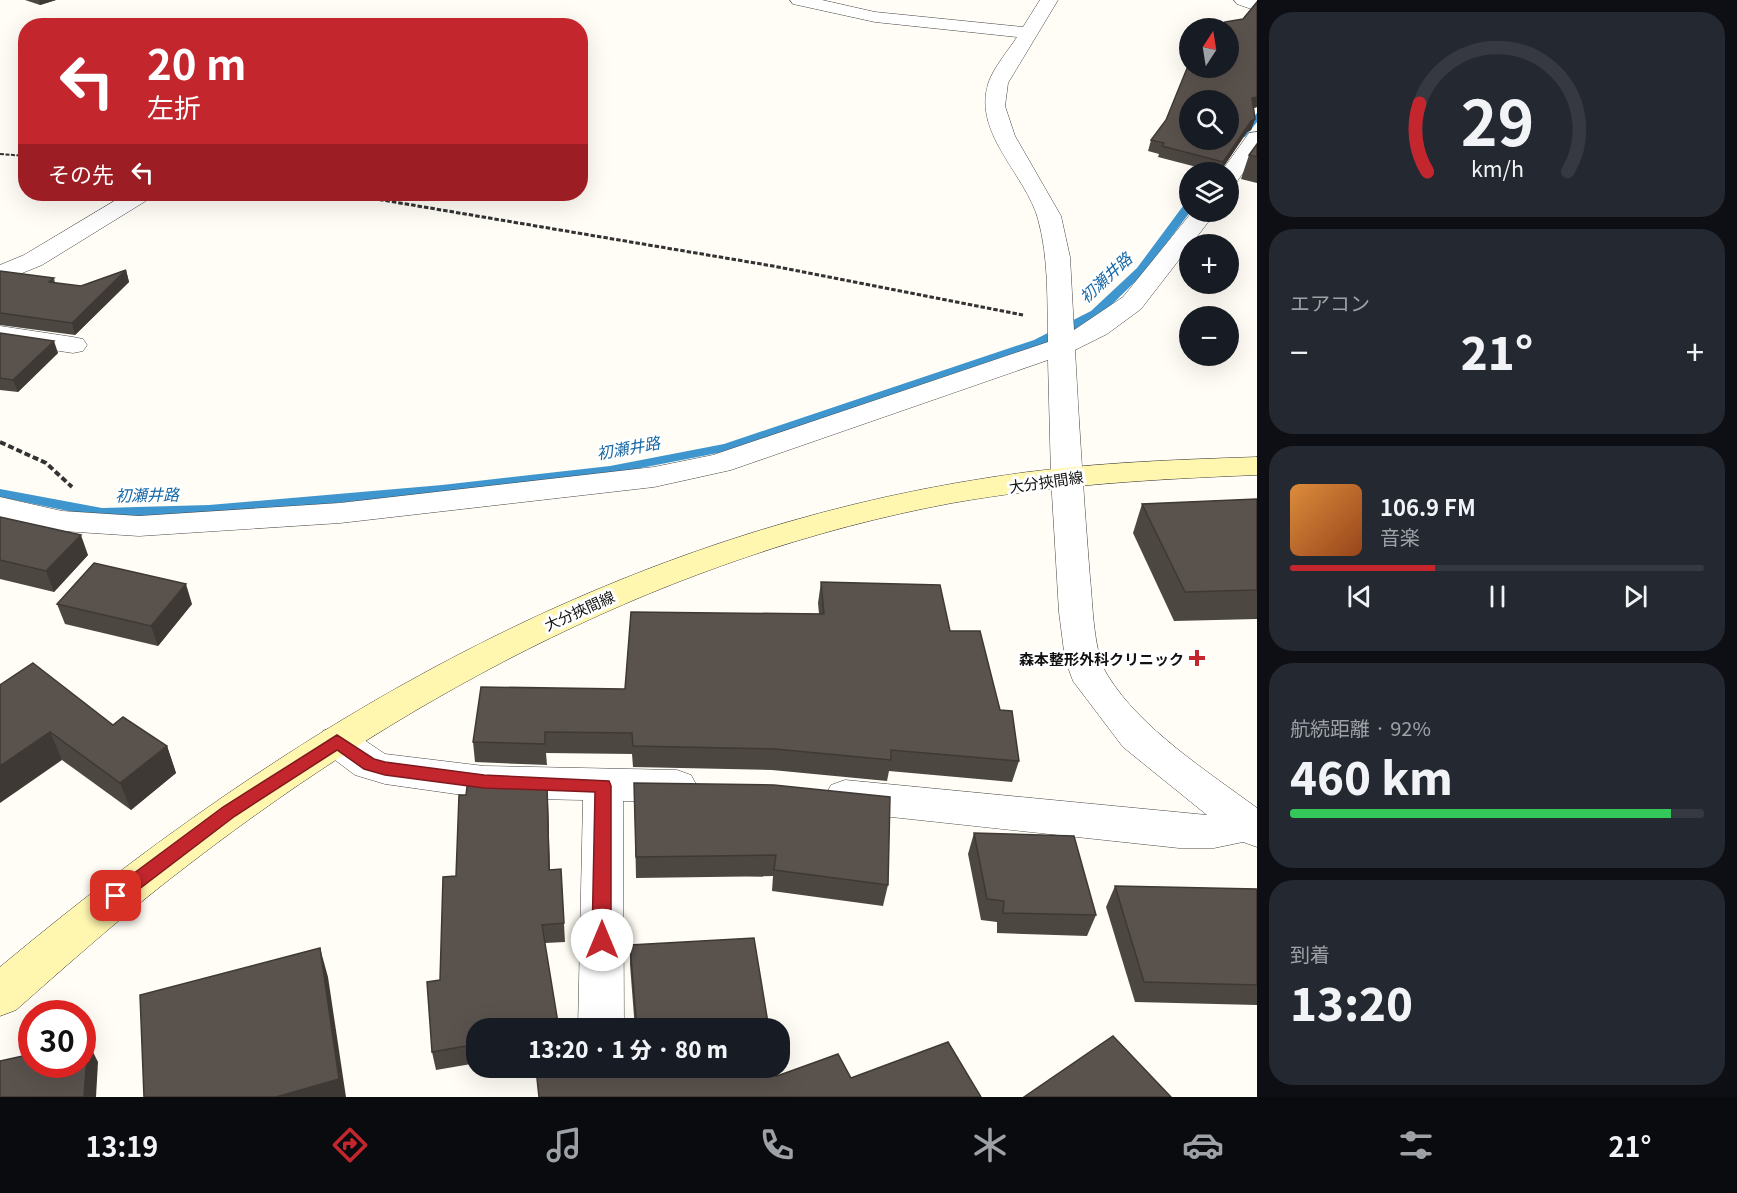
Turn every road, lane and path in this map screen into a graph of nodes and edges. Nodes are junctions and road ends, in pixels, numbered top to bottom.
1 (799, 0) edge
2 (1049, 0) edge
3 (1243, 0) edge
4 (1257, 6) edge
5 (1029, 33) junction
6 (1257, 138) edge
7 (0, 154) edge
8 (18, 155) edge
9 (1239, 163) edge
10 (130, 201) edge
11 (388, 201) edge
12 (1196, 222) edge
13 (0, 274) edge
14 (0, 334) edge
15 (1063, 334) junction
16 (73, 345) dead end
17 (0, 442) edge
18 (1257, 466) edge
19 (1066, 477) junction
20 (0, 507) edge
21 (62, 521) junction
22 (337, 741) junction
23 (603, 786) junction
24 (709, 787) edge
25 (811, 793) edge
26 (1254, 818) edge
27 (0, 995) edge
28 (601, 1018) edge

1 - 5 street
2 - 5 street
3 - 4 street
5 - 15 street
6 - 9 street
7 - 8 path
10 - 13 street
11 - 15 path
12 - 15 street
14 - 16 street
15 - 19 street
15 - 21 street
17 - 21 path
18 - 19 main road, 大分挾間線
19 - 22 main road, 大分挾間線
19 - 26 street
20 - 21 street
22 - 23 street
22 - 27 main road, 大分挾間線
23 - 24 street
23 - 28 street
25 - 26 street

